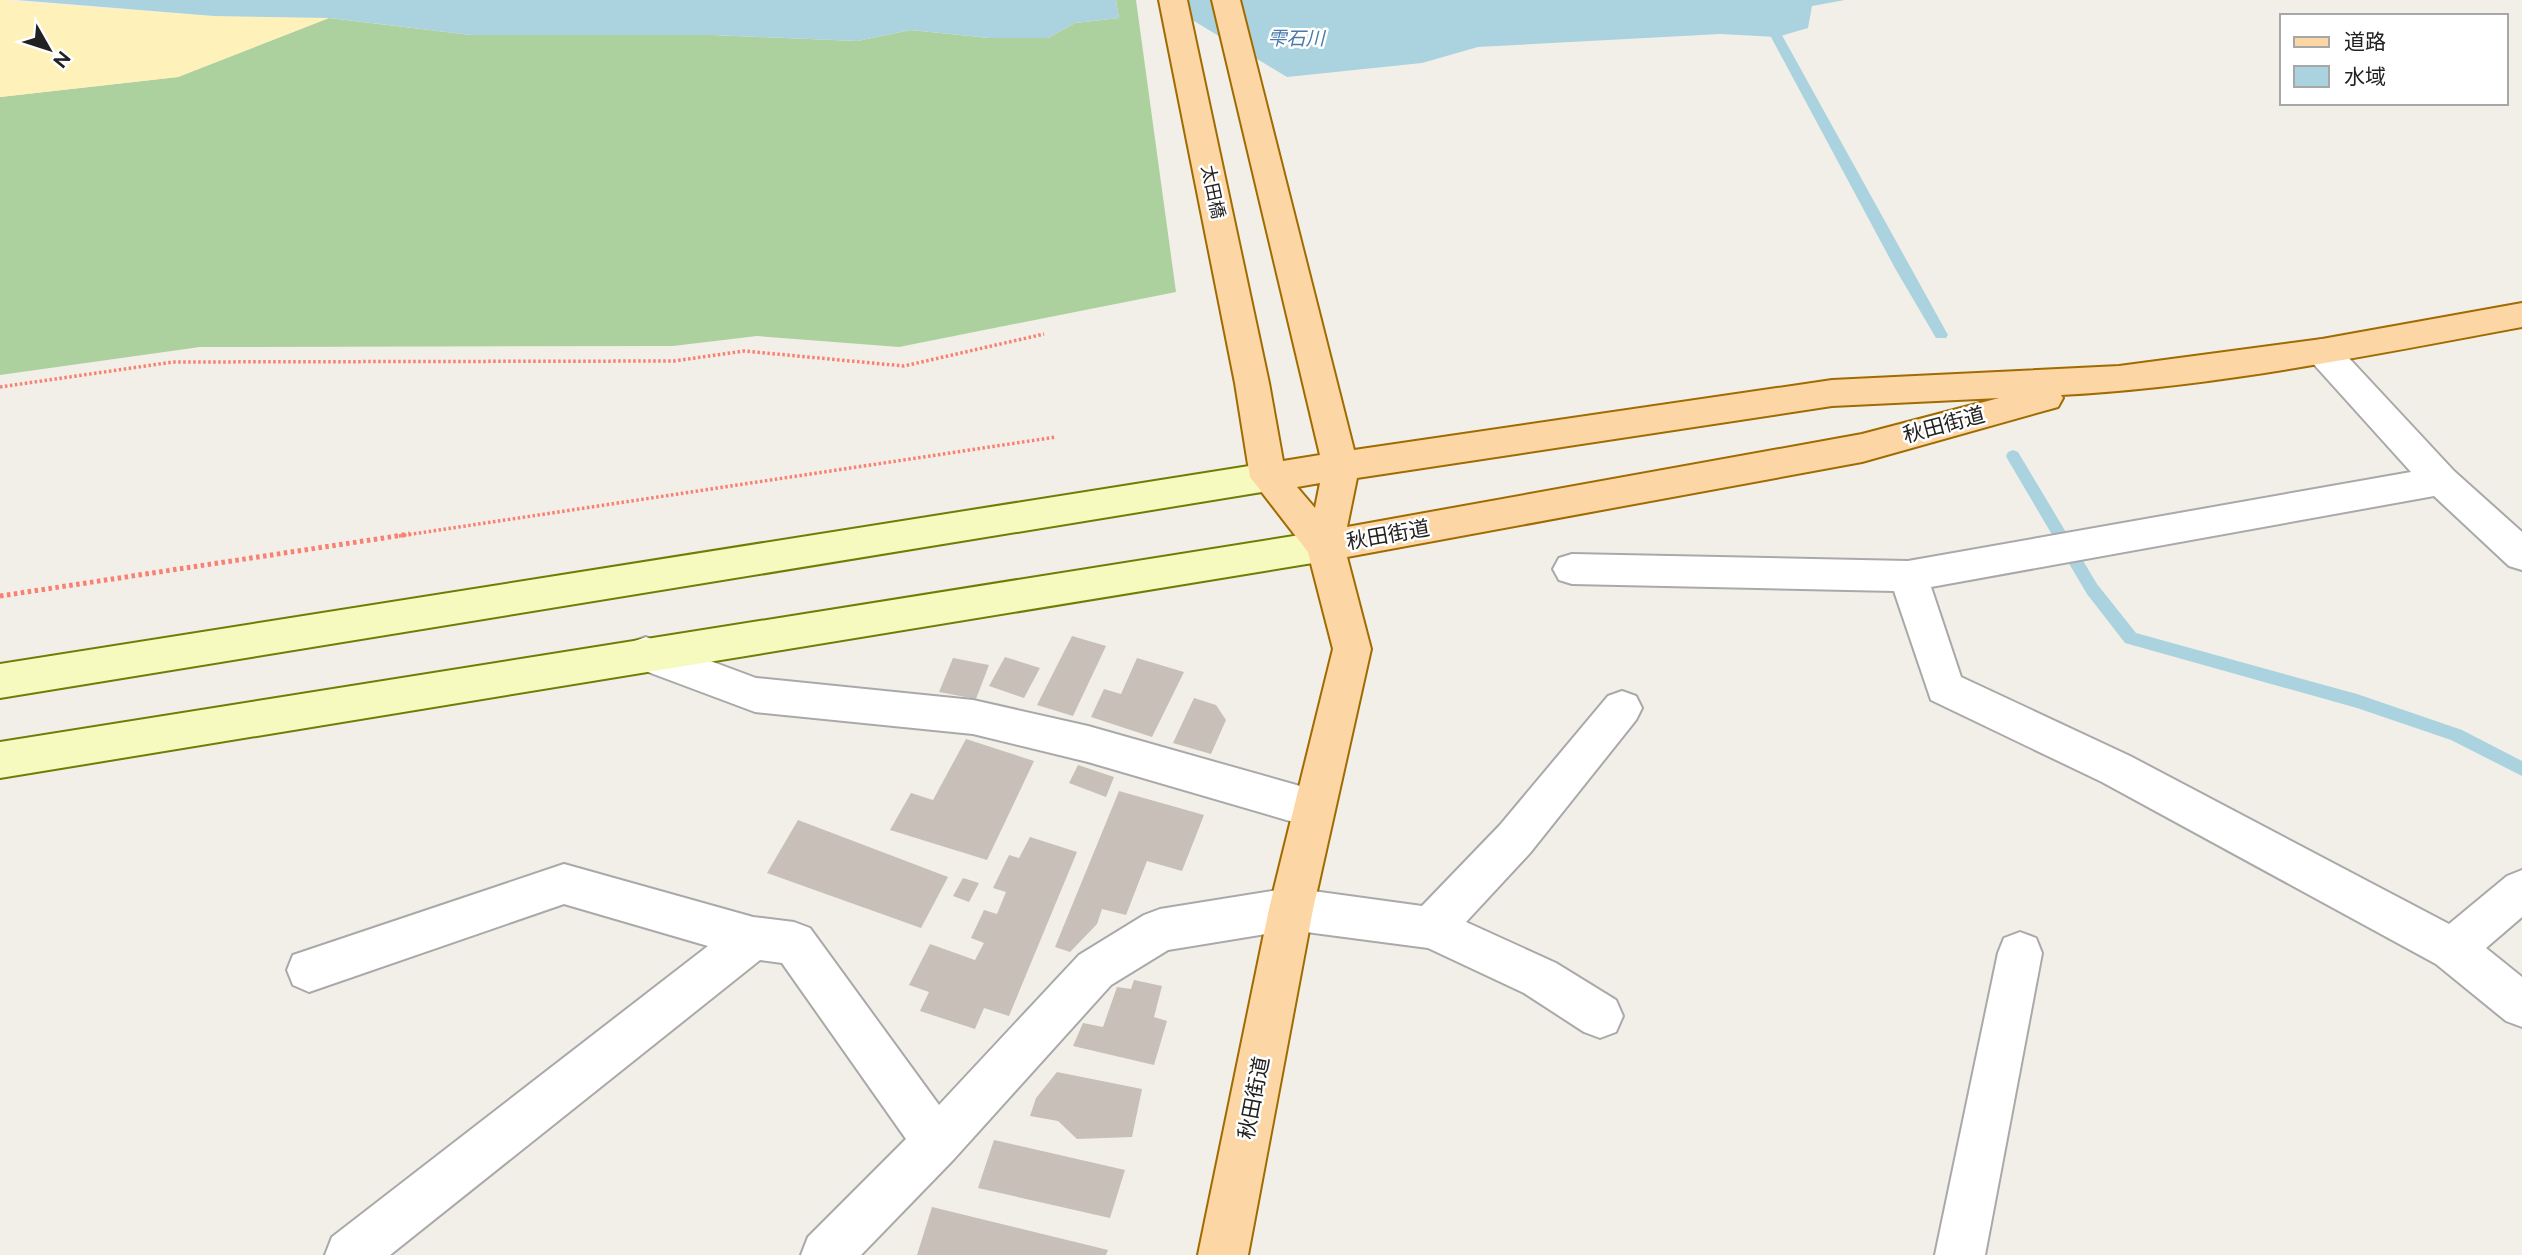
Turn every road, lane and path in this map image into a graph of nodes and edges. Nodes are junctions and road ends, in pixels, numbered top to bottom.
1 (1173, 0) edge
2 (1226, 0) edge
3 (2522, 315) edge
4 (1044, 334) dead end
5 (2322, 351) junction
6 (2119, 379) junction
7 (0, 387) edge
8 (1056, 437) dead end
9 (1340, 468) junction
10 (1268, 477) junction
11 (2441, 481) junction
12 (1325, 546) junction
13 (2522, 555) edge
14 (1572, 569) dead end
15 (1908, 576) junction
16 (0, 596) edge
17 (646, 654) junction
18 (0, 681) edge
19 (1622, 708) dead end
20 (0, 760) edge
21 (1314, 809) junction
22 (2522, 890) edge
23 (1292, 909) junction
24 (1431, 929) junction
25 (753, 938) junction
26 (2452, 949) junction
27 (2020, 953) dead end
28 (309, 970) dead end
29 (2522, 1006) edge
30 (1600, 1016) dead end
31 (937, 1142) junction
32 (350, 1255) edge
33 (826, 1255) edge
34 (1223, 1255) edge
35 (1961, 1255) edge

1 - 10 main road, 太田橋
2 - 9 main road
3 - 5 main road, 秋田街道
4 - 7 path
5 - 6 main road, 秋田街道
5 - 11 street
6 - 9 main road, 秋田街道
6 - 12 main road, 秋田街道
8 - 16 path
9 - 10 main road, 秋田街道
9 - 12 main road
10 - 12 main road
10 - 18 street
11 - 13 street
11 - 15 street
12 - 17 street
12 - 21 main road, 秋田街道
14 - 15 street
15 - 26 street
17 - 20 street
17 - 21 street
19 - 24 street
21 - 23 main road, 秋田街道
22 - 26 street
23 - 24 street
23 - 31 street
23 - 34 main road, 秋田街道
24 - 30 street
25 - 28 street
25 - 31 street
25 - 32 street
26 - 29 street
27 - 35 street
31 - 33 street

